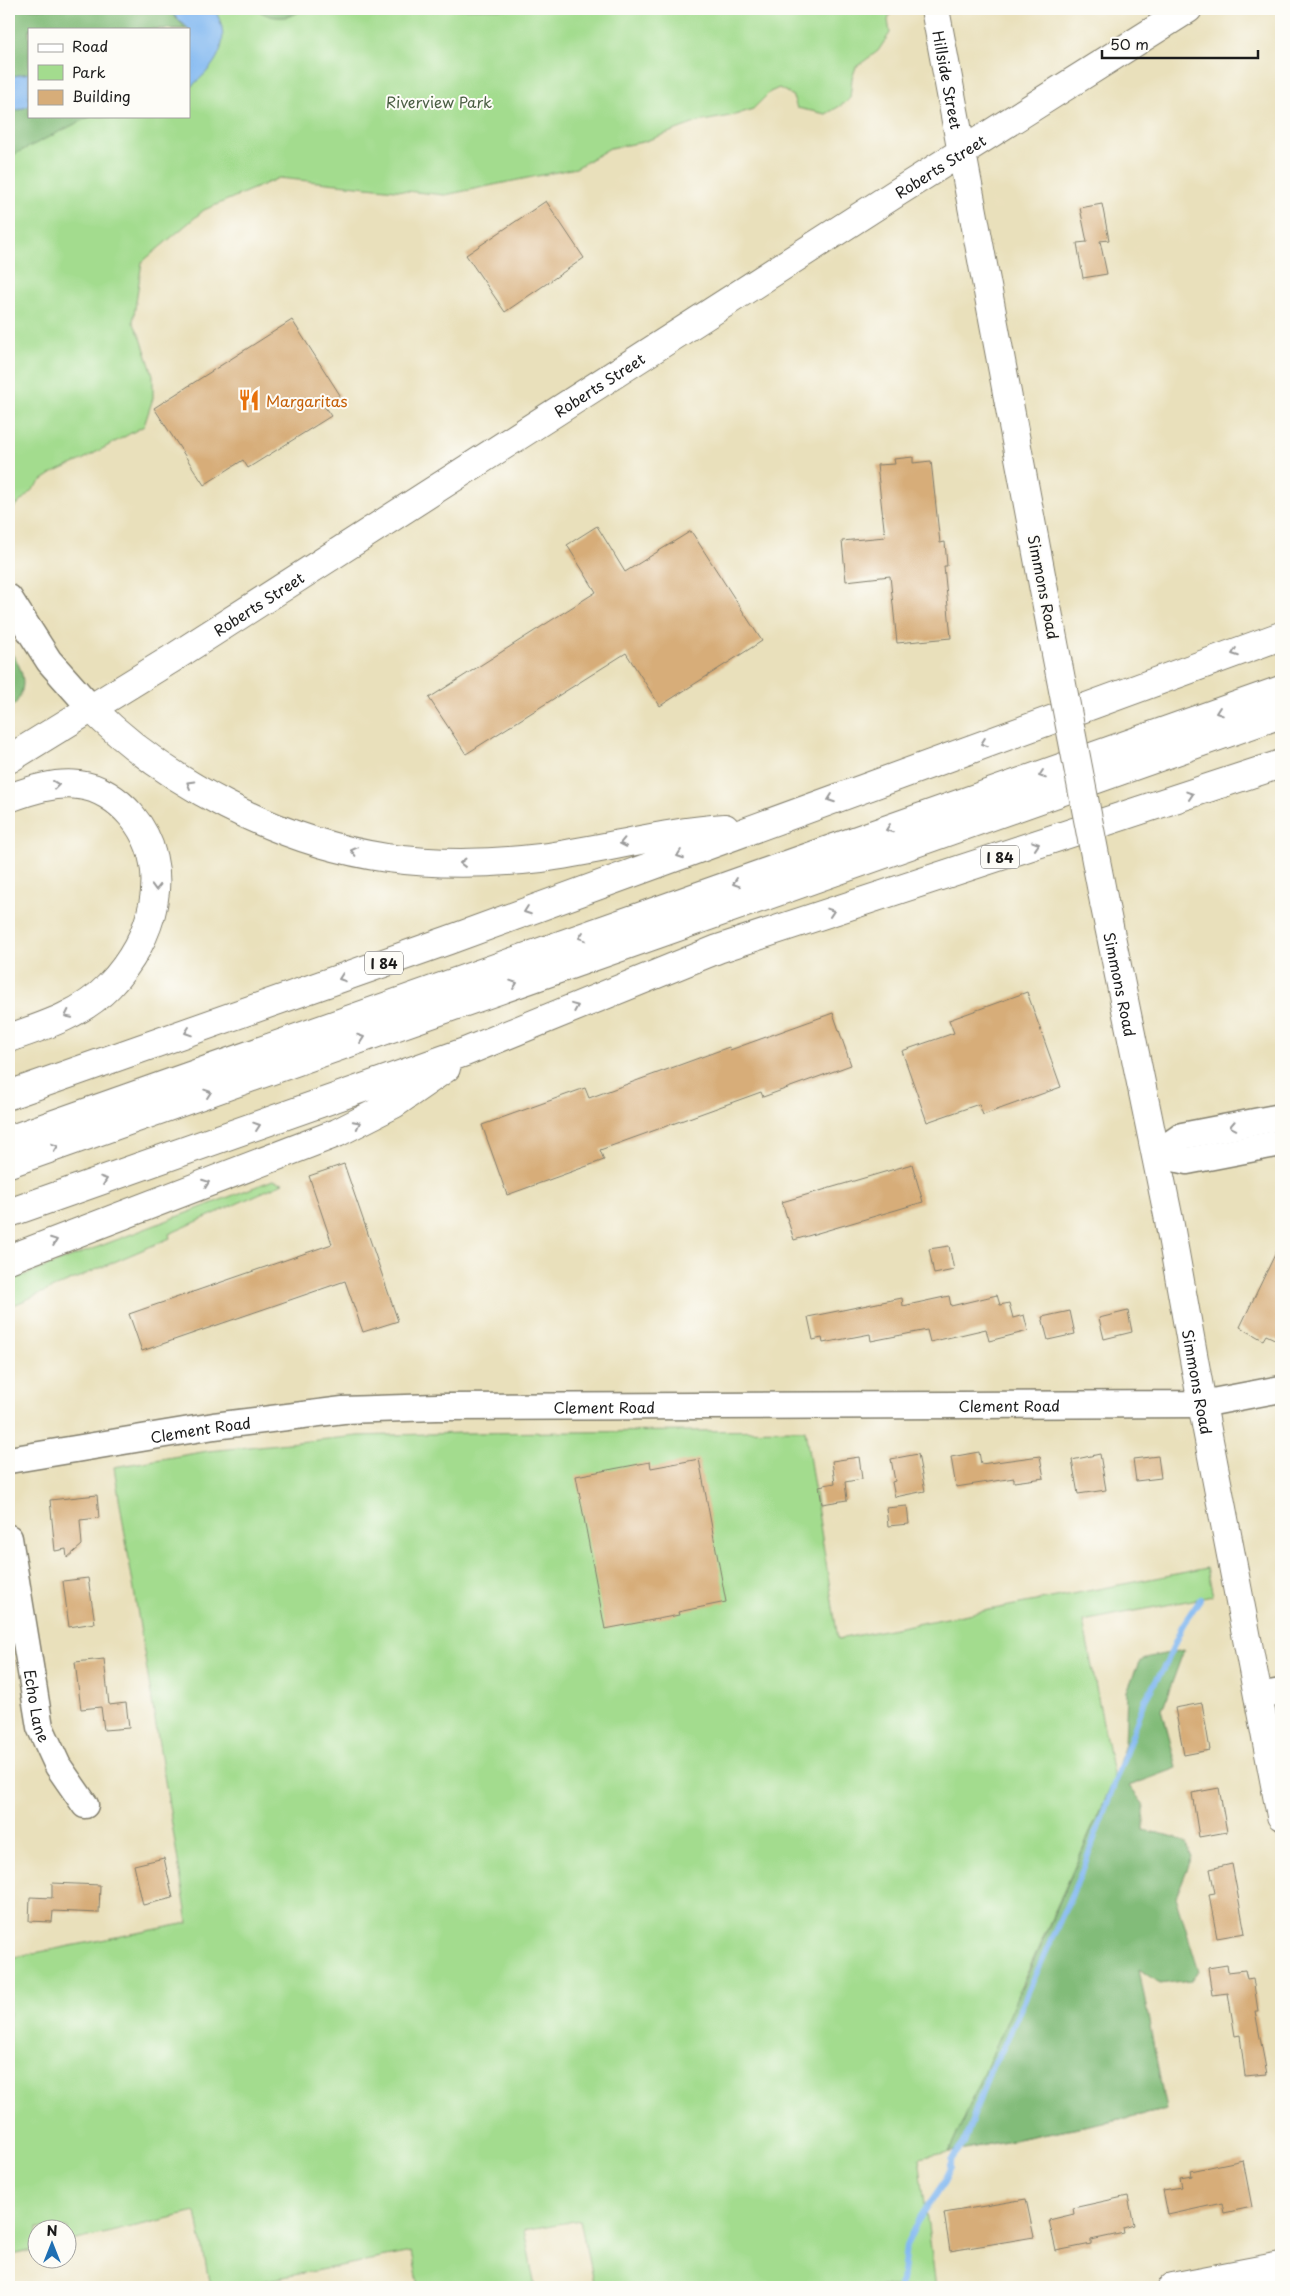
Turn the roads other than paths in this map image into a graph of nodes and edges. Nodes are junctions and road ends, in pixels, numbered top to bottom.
1 (936, 9) edge
2 (1188, 9) edge
3 (962, 152) junction
4 (9, 598) edge
5 (1281, 636) edge
6 (1281, 690) edge
7 (90, 708) junction
8 (1281, 714) edge
9 (9, 759) edge
10 (1281, 764) edge
11 (9, 798) edge
12 (758, 826) junction
13 (903, 847) junction
14 (718, 949) junction
15 (9, 1038) edge
16 (465, 1052) junction
17 (9, 1095) edge
18 (1281, 1117) edge
19 (9, 1140) edge
20 (1281, 1143) edge
21 (1156, 1154) junction
22 (9, 1163) edge
23 (9, 1213) edge
24 (9, 1259) edge
25 (1281, 1389) edge
26 (1202, 1404) junction
27 (9, 1460) edge
28 (9, 1538) edge
29 (1270, 1694) edge
30 (85, 1805) dead end
31 (1281, 1816) edge
32 (1281, 2266) edge
33 (1172, 2287) edge

1 - 3 main road, Hillside Street
2 - 3 main road, Roberts Street
3 - 7 main road, Roberts Street
3 - 21 main road, Simmons Road, bridge
4 - 7 street
5 -> 12 main road, I 84
6 -> 19 main road
7 - 9 main road, Roberts Street
12 -> 7 main road
8 - 13 main road
14 -> 10 main road, I 84
11 -> 15 main road
12 -> 17 main road, I 84
13 - 14 main road
22 -> 13 main road
16 -> 14 main road, I 84
23 -> 16 main road, I 84
24 -> 16 main road
18 -> 21 street
20 - 21 street
21 - 26 main road, Simmons Road
25 - 26 street, Clement Road
26 - 27 street, Clement Road
26 - 29 main road, Simmons Road
28 - 30 street, Echo Lane
29 - 31 main road, Simmons Road
32 - 33 main road

